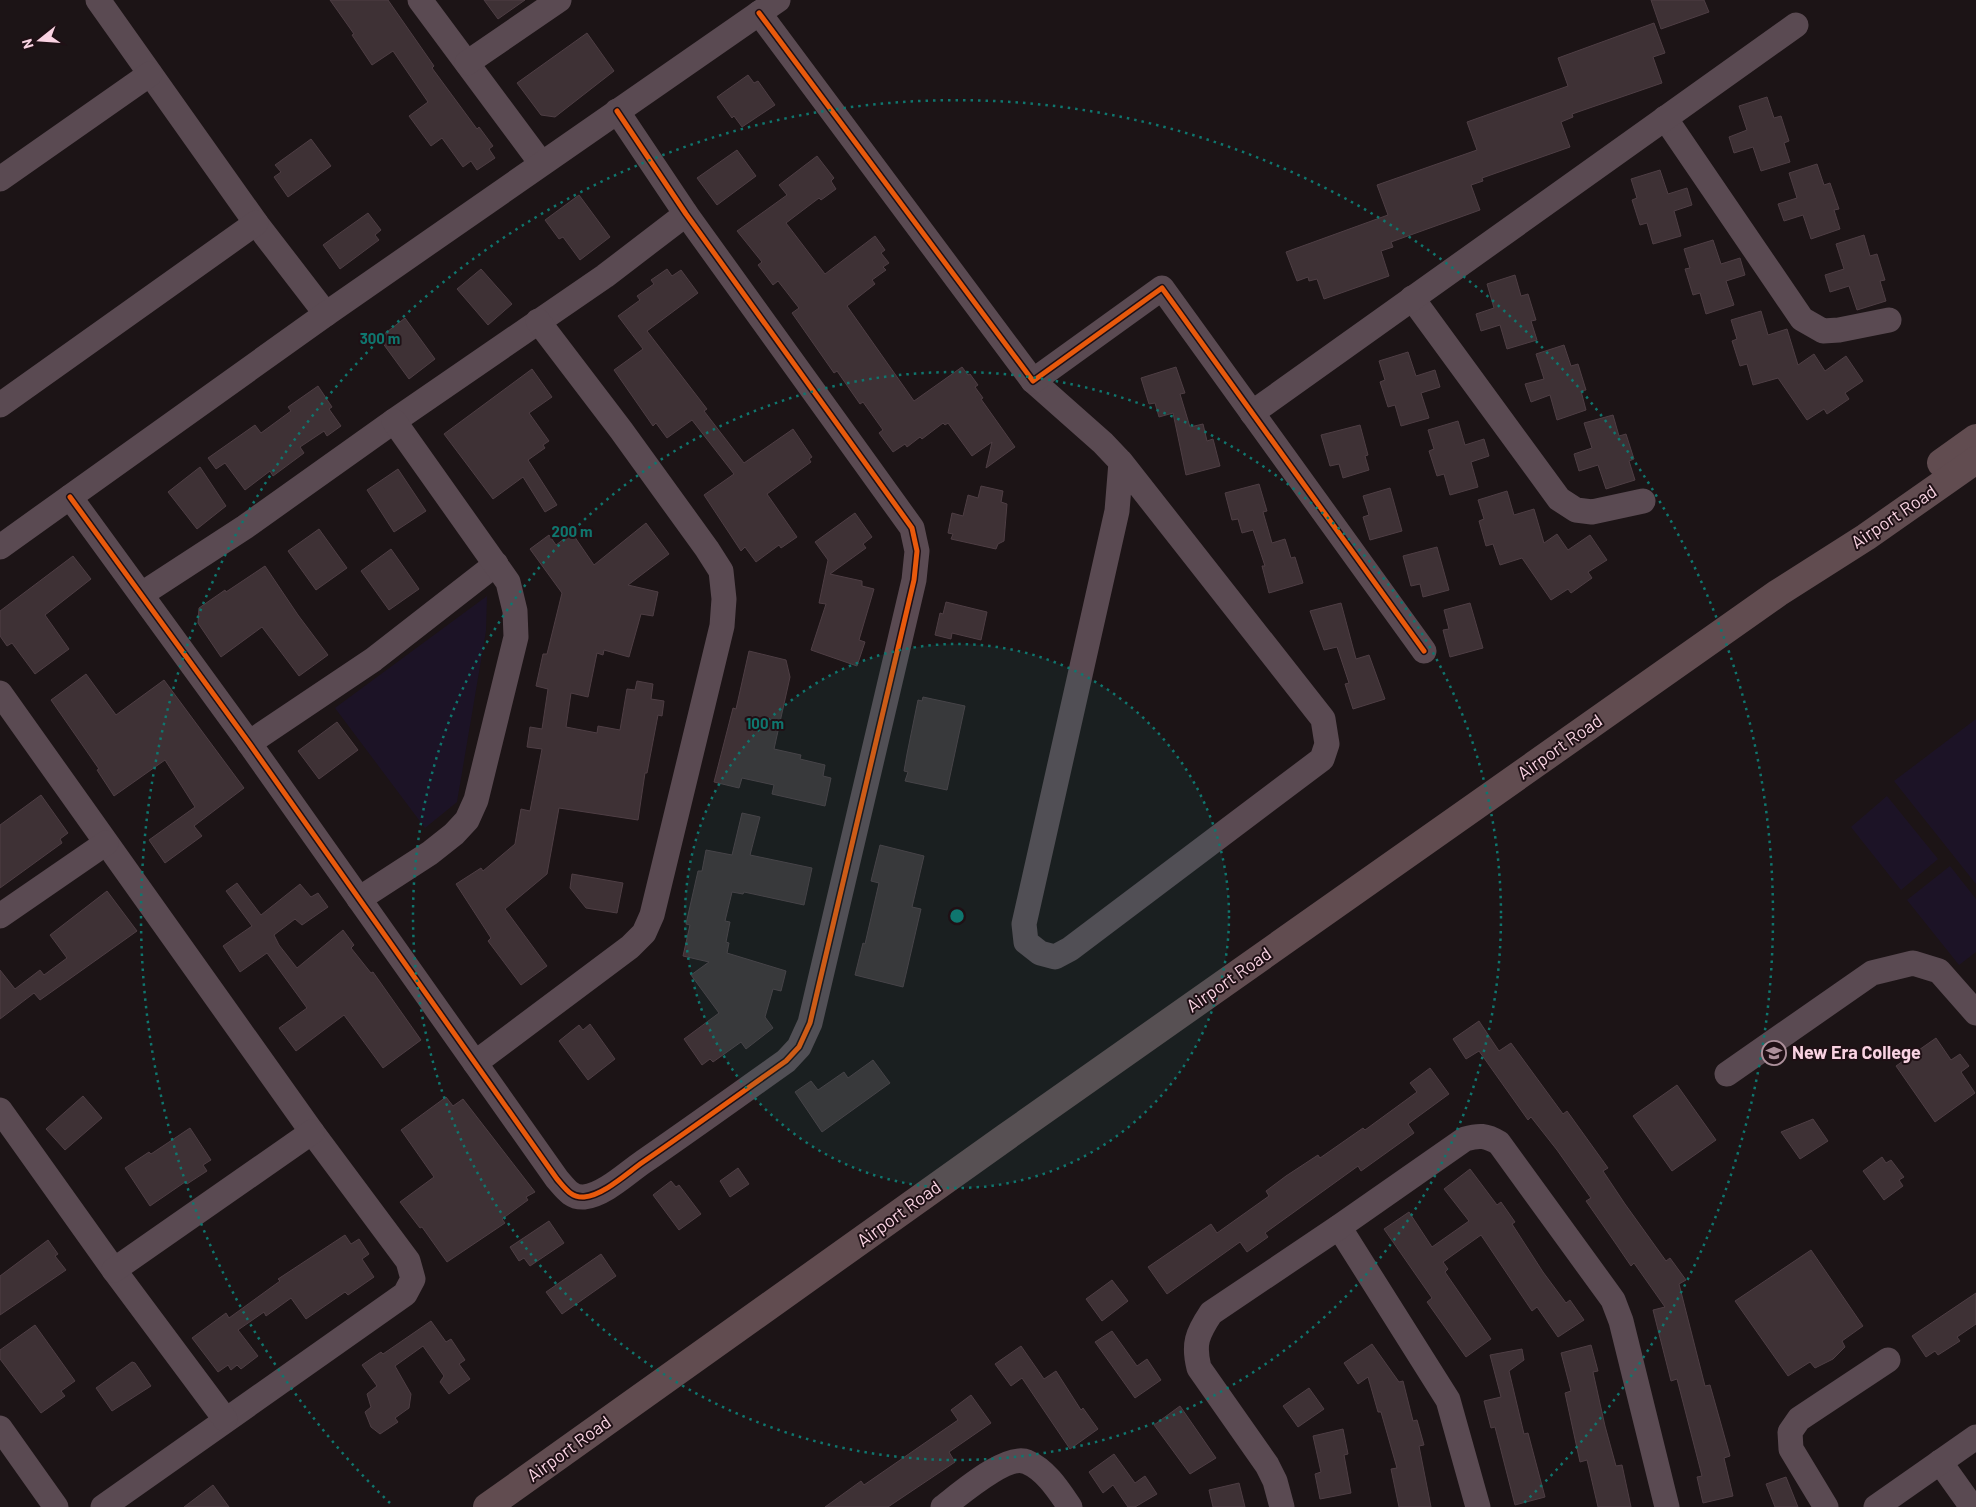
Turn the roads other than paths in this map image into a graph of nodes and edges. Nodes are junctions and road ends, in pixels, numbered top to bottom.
1 (98, 0) edge
2 (420, 0) edge
3 (559, 0) edge
4 (769, 7) edge
5 (1796, 25) dead end
6 (467, 63) junction
7 (150, 74) junction
8 (618, 111) junction
9 (1665, 118) junction
10 (541, 163) junction
11 (1, 175) edge
12 (686, 214) junction
13 (256, 223) junction
14 (1412, 298) junction
15 (326, 314) junction
16 (1888, 320) dead end
17 (538, 321) junction
18 (1033, 381) junction
19 (0, 405) edge
20 (1252, 413) junction
21 (394, 421) junction
22 (1976, 438) edge
23 (1976, 460) edge
24 (1121, 462) junction
25 (70, 497) junction
26 (1643, 501) dead end
27 (0, 547) edge
28 (496, 564) junction
29 (1778, 593) junction
30 (142, 594) junction
31 (1424, 651) dead end
32 (2, 698) edge
33 (249, 743) junction
34 (106, 843) junction
35 (359, 899) junction
36 (0, 916) edge
37 (1976, 1013) edge
38 (474, 1063) junction
39 (1726, 1074) dead end
40 (0, 1110) edge
41 (312, 1132) junction
42 (1339, 1227) junction
43 (114, 1270) junction
44 (1888, 1360) dead end
45 (225, 1419) junction
46 (0, 1428) edge
47 (1976, 1437) edge
48 (1940, 1462) junction
49 (56, 1507) edge
50 (103, 1507) edge
51 (487, 1507) edge
52 (943, 1507) edge
53 (1070, 1507) edge
54 (1282, 1507) edge
55 (1478, 1507) edge
56 (1667, 1507) edge
57 (1826, 1507) edge
58 (1876, 1507) edge
59 (1972, 1507) edge

1 - 7 street
2 - 6 street
3 - 6 street
4 - 8 street
4 - 18 street
5 - 9 street
6 - 10 street
7 - 11 street
7 - 13 street
8 - 10 street
8 - 12 street
9 - 14 street
9 - 16 street
10 - 15 street
12 - 17 street
12 - 38 street
13 - 15 street
13 - 19 street
14 - 20 street
14 - 26 street
15 - 25 street
17 - 21 street
17 - 38 street
18 - 20 street
18 - 24 street
20 - 31 street
21 - 28 street
21 - 30 street
22 - 29 main road
23 - 29 main road, Airport Road
24 - 24 street
25 - 27 street
25 - 30 street
28 - 33 street
28 - 35 street
29 - 51 main road, Airport Road
30 - 33 street
32 - 34 street
33 - 35 street
34 - 36 street
34 - 41 street
35 - 38 street
37 - 39 street
40 - 43 street
41 - 43 street
41 - 45 street
42 - 54 street
42 - 55 street
42 - 56 street
43 - 45 street
44 - 57 street
45 - 50 street
46 - 49 street
47 - 48 street
48 - 58 street
48 - 59 street
52 - 53 street

